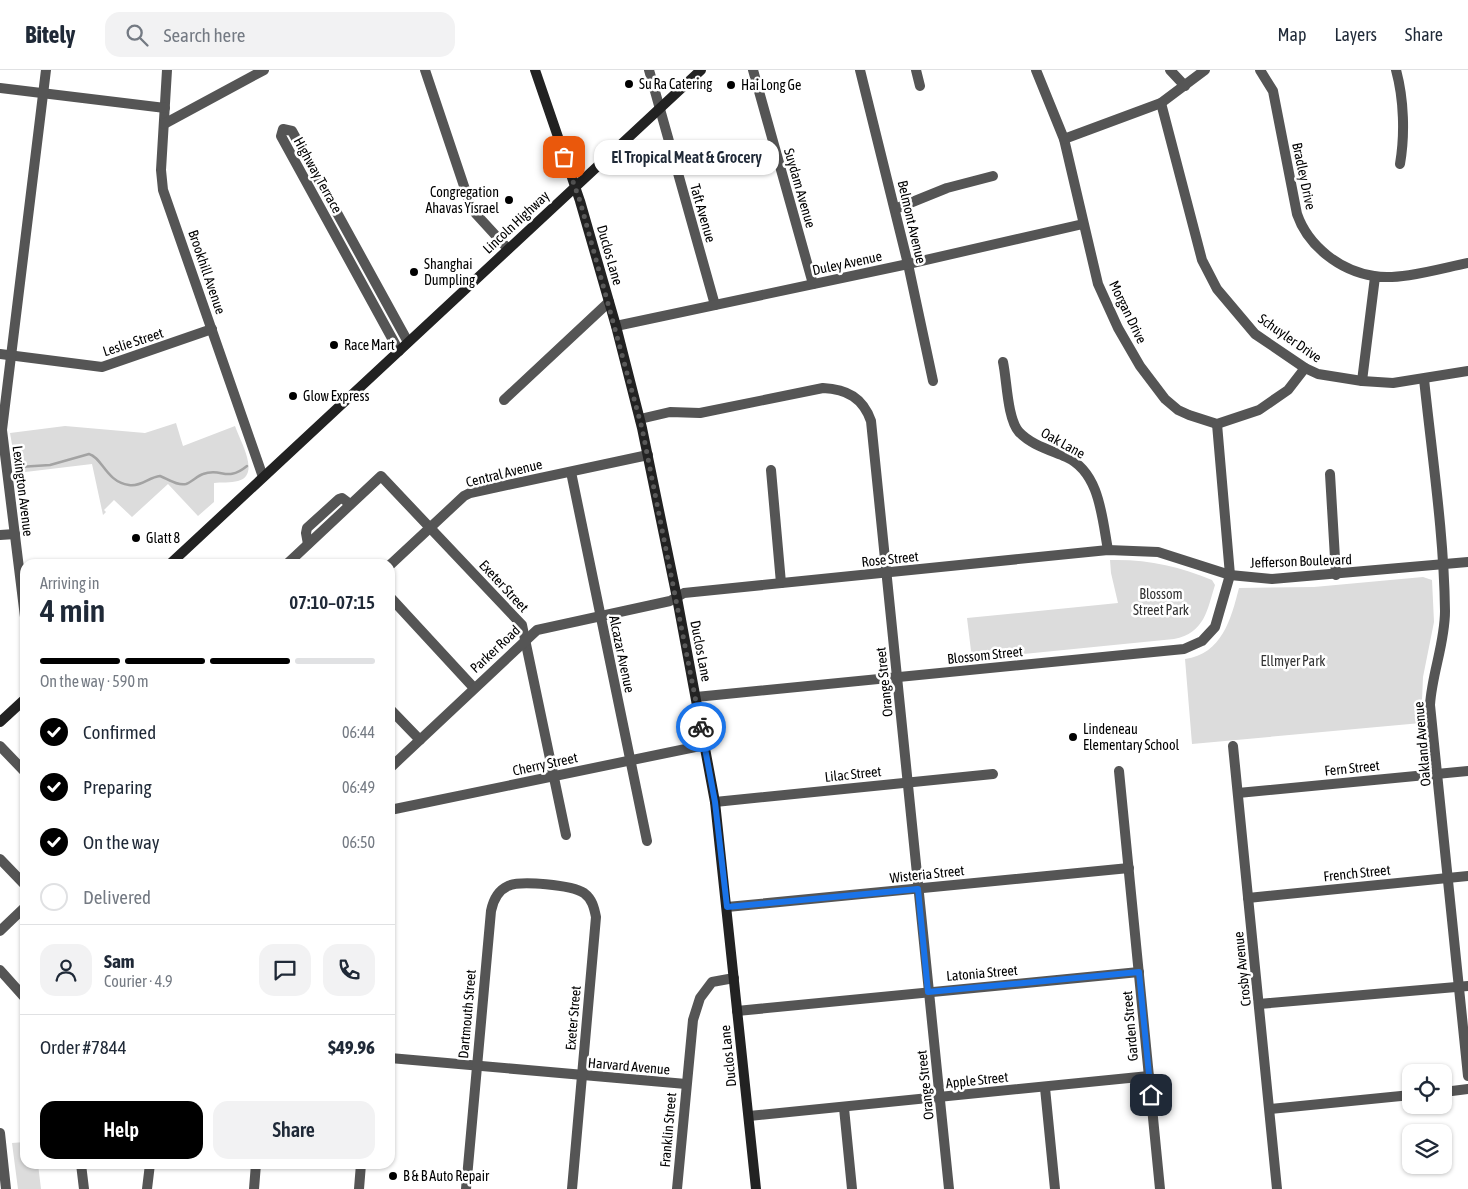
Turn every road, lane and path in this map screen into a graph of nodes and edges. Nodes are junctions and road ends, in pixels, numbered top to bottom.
1 (46, 70) edge
2 (167, 70) edge
3 (264, 70) edge
4 (425, 70) edge
5 (535, 70) edge
6 (649, 70) edge
7 (700, 70) edge
8 (753, 70) edge
9 (860, 70) edge
10 (916, 70) edge
11 (1036, 70) edge
12 (1170, 70) edge
13 (1205, 70) edge
14 (1260, 70) edge
15 (1396, 70) edge
16 (920, 86) dead end
17 (1185, 86) junction
18 (0, 88) edge
19 (43, 94) junction
20 (1161, 103) junction
21 (165, 108) junction
22 (660, 110) junction
23 (164, 124) junction
24 (1064, 139) junction
25 (1400, 164) dead end
26 (993, 176) dead end
27 (575, 187) junction
28 (895, 209) junction
29 (1083, 224) junction
30 (347, 232) junction
31 (337, 238) junction
32 (508, 248) junction
33 (1468, 263) edge
34 (908, 264) junction
35 (1375, 277) junction
36 (813, 284) junction
37 (609, 302) junction
38 (714, 305) junction
39 (616, 326) junction
40 (212, 329) junction
41 (408, 342) junction
42 (399, 351) junction
43 (5, 355) edge
44 (1003, 362) dead end
45 (1305, 368) junction
46 (1468, 371) edge
47 (1424, 379) junction
48 (933, 381) dead end
49 (1362, 381) junction
50 (504, 400) dead end
51 (640, 419) junction
52 (1217, 424) junction
53 (648, 456) junction
54 (771, 470) dead end
55 (571, 472) junction
56 (1330, 474) dead end
57 (263, 477) junction
58 (431, 526) junction
59 (15, 534) junction
60 (0, 536) edge
61 (1108, 550) junction
62 (175, 559) edge
63 (292, 559) edge
64 (395, 560) edge
65 (1468, 562) edge
66 (1442, 564) junction
67 (887, 573) junction
68 (1336, 574) junction
69 (1230, 575) junction
70 (20, 576) edge
71 (782, 583) junction
72 (676, 598) junction
73 (395, 602) edge
74 (600, 616) junction
75 (526, 638) junction
76 (898, 677) junction
77 (474, 688) junction
78 (696, 697) junction
79 (20, 704) edge
80 (395, 714) edge
81 (0, 722) edge
82 (420, 740) junction
83 (704, 745) junction
84 (0, 746) edge
85 (1233, 746) dead end
86 (631, 760) junction
87 (395, 763) edge
88 (20, 767) edge
89 (1118, 771) dead end
90 (1468, 771) edge
91 (993, 774) dead end
92 (1437, 774) junction
93 (554, 776) junction
94 (908, 782) junction
95 (1238, 793) junction
96 (715, 802) junction
97 (395, 809) edge
98 (566, 835) dead end
99 (647, 841) dead end
100 (0, 858) edge
101 (1129, 868) junction
102 (1468, 876) edge
103 (1449, 878) junction
104 (20, 880) edge
105 (545, 886) joint
106 (918, 889) junction
107 (1248, 898) junction
108 (727, 907) junction
109 (20, 912) edge
110 (0, 931) edge
111 (0, 970) edge
112 (1139, 972) junction
113 (734, 978) junction
114 (1464, 986) edge
115 (20, 992) edge
116 (928, 992) junction
117 (1259, 1004) junction
118 (737, 1011) junction
119 (395, 1058) edge
120 (476, 1065) junction
121 (582, 1075) junction
122 (1149, 1076) junction
123 (1468, 1076) edge
124 (686, 1084) junction
125 (1045, 1088) junction
126 (1468, 1089) edge
127 (1452, 1091) edge
128 (1402, 1096) edge
129 (940, 1098) junction
130 (844, 1108) junction
131 (1270, 1109) junction
132 (749, 1116) junction
133 (0, 1133) edge
134 (82, 1169) edge
135 (150, 1169) edge
136 (256, 1169) edge
137 (361, 1169) edge
138 (6, 1189) edge
139 (84, 1189) edge
140 (148, 1189) edge
141 (254, 1189) edge
142 (359, 1189) edge
143 (466, 1189) edge
144 (572, 1189) edge
145 (677, 1189) edge
146 (756, 1189) edge
147 (852, 1189) edge
148 (949, 1189) edge
149 (1055, 1189) edge
150 (1160, 1189) edge
151 (1277, 1189) edge

1 - 19 street, Lexington Avenue
2 - 21 street, Brookhill Avenue
3 - 23 street
4 - 32 street
5 - 27 street, Duclos Lane
6 - 22 street, Taft Avenue
7 - 22 street, Lincoln Highway
8 - 36 street, Suydam Avenue
9 - 28 street, Belmont Avenue
10 - 16 street
11 - 24 street, Morgan Drive
12 - 17 street
13 - 17 street
14 - 35 street, Bradley Drive
15 - 25 street
17 - 20 street
18 - 19 street
19 - 21 street
19 - 43 street, Lexington Avenue
20 - 24 street
20 - 45 street, Schuyler Drive
21 - 23 street, Brookhill Avenue
22 - 27 street, Lincoln Highway
22 - 38 street, Taft Avenue
23 - 40 street, Brookhill Avenue
24 - 29 street, Morgan Drive
26 - 28 street
27 - 32 street, Lincoln Highway
27 - 37 street, Duclos Lane
28 - 34 street, Belmont Avenue
29 - 34 street, Duley Avenue
29 - 52 street, Morgan Drive
30 - 31 street
30 - 31 street, Highway Terrace
30 - 41 street, Highway Terrace
31 - 42 street, Highway Terrace
32 - 41 street, Lincoln Highway
33 - 35 street, Bradley Drive
34 - 36 street, Duley Avenue
34 - 48 street, Belmont Avenue
35 - 49 street
36 - 38 street, Duley Avenue
37 - 39 street, Duclos Lane
37 - 50 street
38 - 39 street, Duley Avenue
39 - 51 street, Duclos Lane
40 - 43 street, Leslie Street
40 - 57 street, Brookhill Avenue
41 - 42 street, Lincoln Highway
42 - 57 street, Lincoln Highway
43 - 59 street, Lexington Avenue
44 - 61 street, Oak Lane
45 - 49 street, Schuyler Drive
45 - 52 street
46 - 47 street, Schuyler Drive
47 - 49 street, Schuyler Drive
47 - 66 street, Oakland Avenue
51 - 53 street, Duclos Lane
51 - 67 street, Orange Street
52 - 69 street
53 - 55 street, Central Avenue
53 - 72 street, Duclos Lane
54 - 71 street
55 - 58 street, Central Avenue
55 - 74 street, Alcazar Avenue
56 - 68 street
57 - 62 street, Lincoln Highway
58 - 63 street, Exeter Street
58 - 64 street, Central Avenue
58 - 75 street, Exeter Street
59 - 60 street
59 - 70 street, Lexington Avenue
61 - 67 street, Rose Street
61 - 69 street, Jefferson Boulevard
65 - 66 street, Jefferson Boulevard
66 - 68 street, Jefferson Boulevard
66 - 92 street, Oakland Avenue
67 - 71 street, Rose Street
67 - 76 street, Orange Street
68 - 69 street, Jefferson Boulevard
69 - 76 street, Blossom Street
71 - 72 street, Rose Street
72 - 74 street, Parker Road
72 - 78 street, Duclos Lane
73 - 77 street
74 - 75 street, Parker Road
74 - 86 street, Alcazar Avenue
75 - 77 street, Parker Road
75 - 93 street, Exeter Street
76 - 78 street, Blossom Street
76 - 94 street, Orange Street
77 - 82 street, Parker Road
78 - 83 street, Duclos Lane
79 - 81 street
80 - 82 street
82 - 87 street, Parker Road
83 - 86 street, Cherry Street
83 - 96 street, Duclos Lane
84 - 88 street
85 - 95 street, Crosby Avenue
86 - 93 street, Cherry Street
86 - 99 street, Alcazar Avenue
89 - 101 street, Garden Street
90 - 92 street, Fern Street
91 - 94 street, Lilac Street
92 - 95 street, Fern Street
92 - 103 street, Oakland Avenue
93 - 97 street, Cherry Street
93 - 98 street, Exeter Street
94 - 96 street, Lilac Street
94 - 106 street, Orange Street
95 - 107 street, Crosby Avenue
96 - 108 street, Duclos Lane
100 - 104 street
101 - 106 street, Wisteria Street
101 - 112 street, Garden Street
102 - 103 street, French Street
103 - 107 street, French Street
103 - 114 street, Oakland Avenue
105 - 120 street, Dartmouth Street
105 - 121 street, Exeter Street
106 - 108 street, Wisteria Street
106 - 116 street, Orange Street
107 - 117 street, Crosby Avenue
108 - 113 street, Duclos Lane
109 - 110 street
111 - 115 street
112 - 116 street, Latonia Street
112 - 122 street, Garden Street
113 - 118 street, Duclos Lane
113 - 124 street, Franklin Street
114 - 117 street
114 - 123 street, Oakland Avenue
116 - 118 street, Latonia Street
116 - 129 street, Orange Street
117 - 131 street, Crosby Avenue
118 - 132 street, Duclos Lane
119 - 120 street, Harvard Avenue
120 - 121 street, Harvard Avenue
120 - 143 street, Dartmouth Street
121 - 124 street, Harvard Avenue
121 - 144 street, Exeter Street
122 - 125 street, Apple Street
122 - 150 street, Garden Street
124 - 145 street, Franklin Street
125 - 129 street, Apple Street
125 - 149 street
126 - 127 street
128 - 131 street
129 - 130 street, Apple Street
129 - 148 street, Orange Street
130 - 132 street, Apple Street
130 - 147 street
131 - 151 street, Crosby Avenue
132 - 146 street, Duclos Lane
133 - 138 street
134 - 139 street
135 - 140 street
136 - 141 street
137 - 142 street

